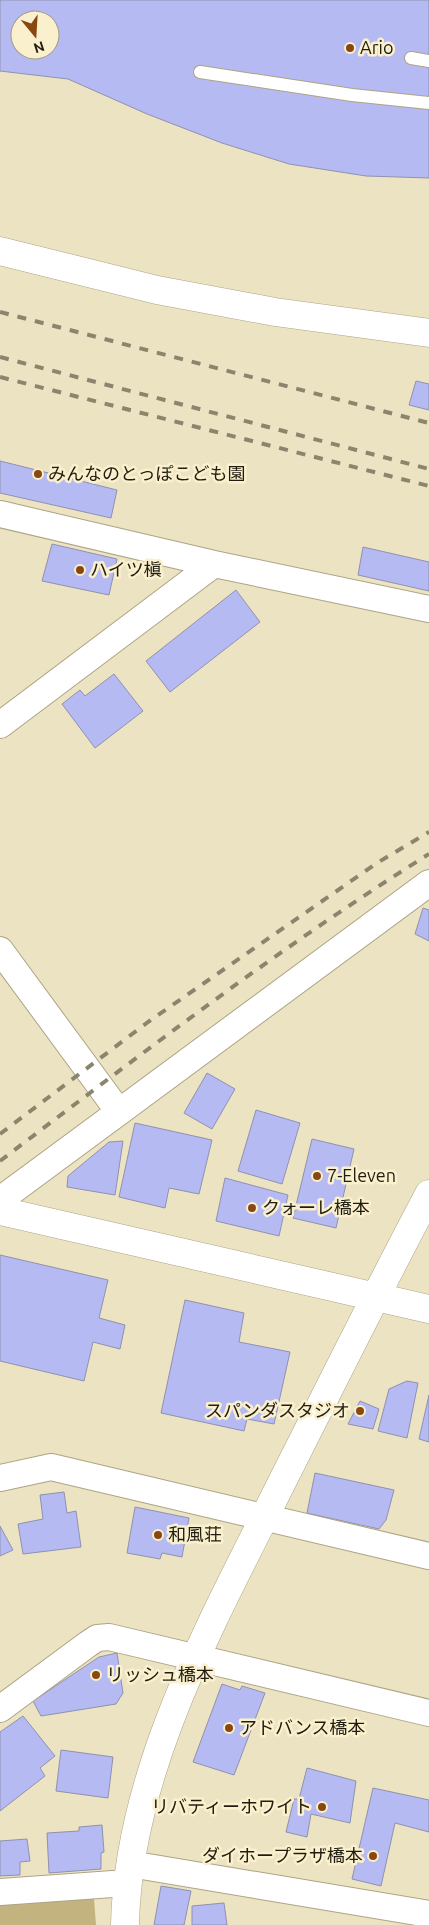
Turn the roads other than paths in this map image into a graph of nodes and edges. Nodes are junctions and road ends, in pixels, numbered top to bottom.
1 (411, 58) dead end
2 (429, 61) edge
3 (200, 72) dead end
4 (429, 103) edge
5 (0, 251) edge
6 (429, 333) edge
7 (0, 514) edge
8 (214, 564) junction
9 (429, 609) edge
10 (0, 725) edge
11 (429, 883) edge
12 (0, 950) edge
13 (119, 1112) junction
14 (429, 1194) edge
15 (0, 1200) edge
16 (0, 1211) edge
17 (375, 1296) junction
18 (429, 1309) edge
19 (0, 1478) edge
20 (264, 1518) junction
21 (429, 1556) edge
22 (196, 1658) junction
23 (0, 1709) edge
24 (429, 1713) edge
25 (129, 1873) junction
26 (0, 1892) edge
27 (429, 1914) edge
28 (125, 1925) edge

1 - 2 lane
3 - 4 lane
5 - 6 street
7 - 8 street
8 - 9 street
8 - 10 street
11 - 13 street
12 - 13 street
13 - 15 street
14 - 17 street
16 - 17 street
17 - 18 street
17 - 20 street
19 - 20 street
20 - 21 street
20 - 22 street
22 - 23 street
22 - 24 street
22 - 25 street
25 - 26 street
25 - 27 street
25 - 28 street

